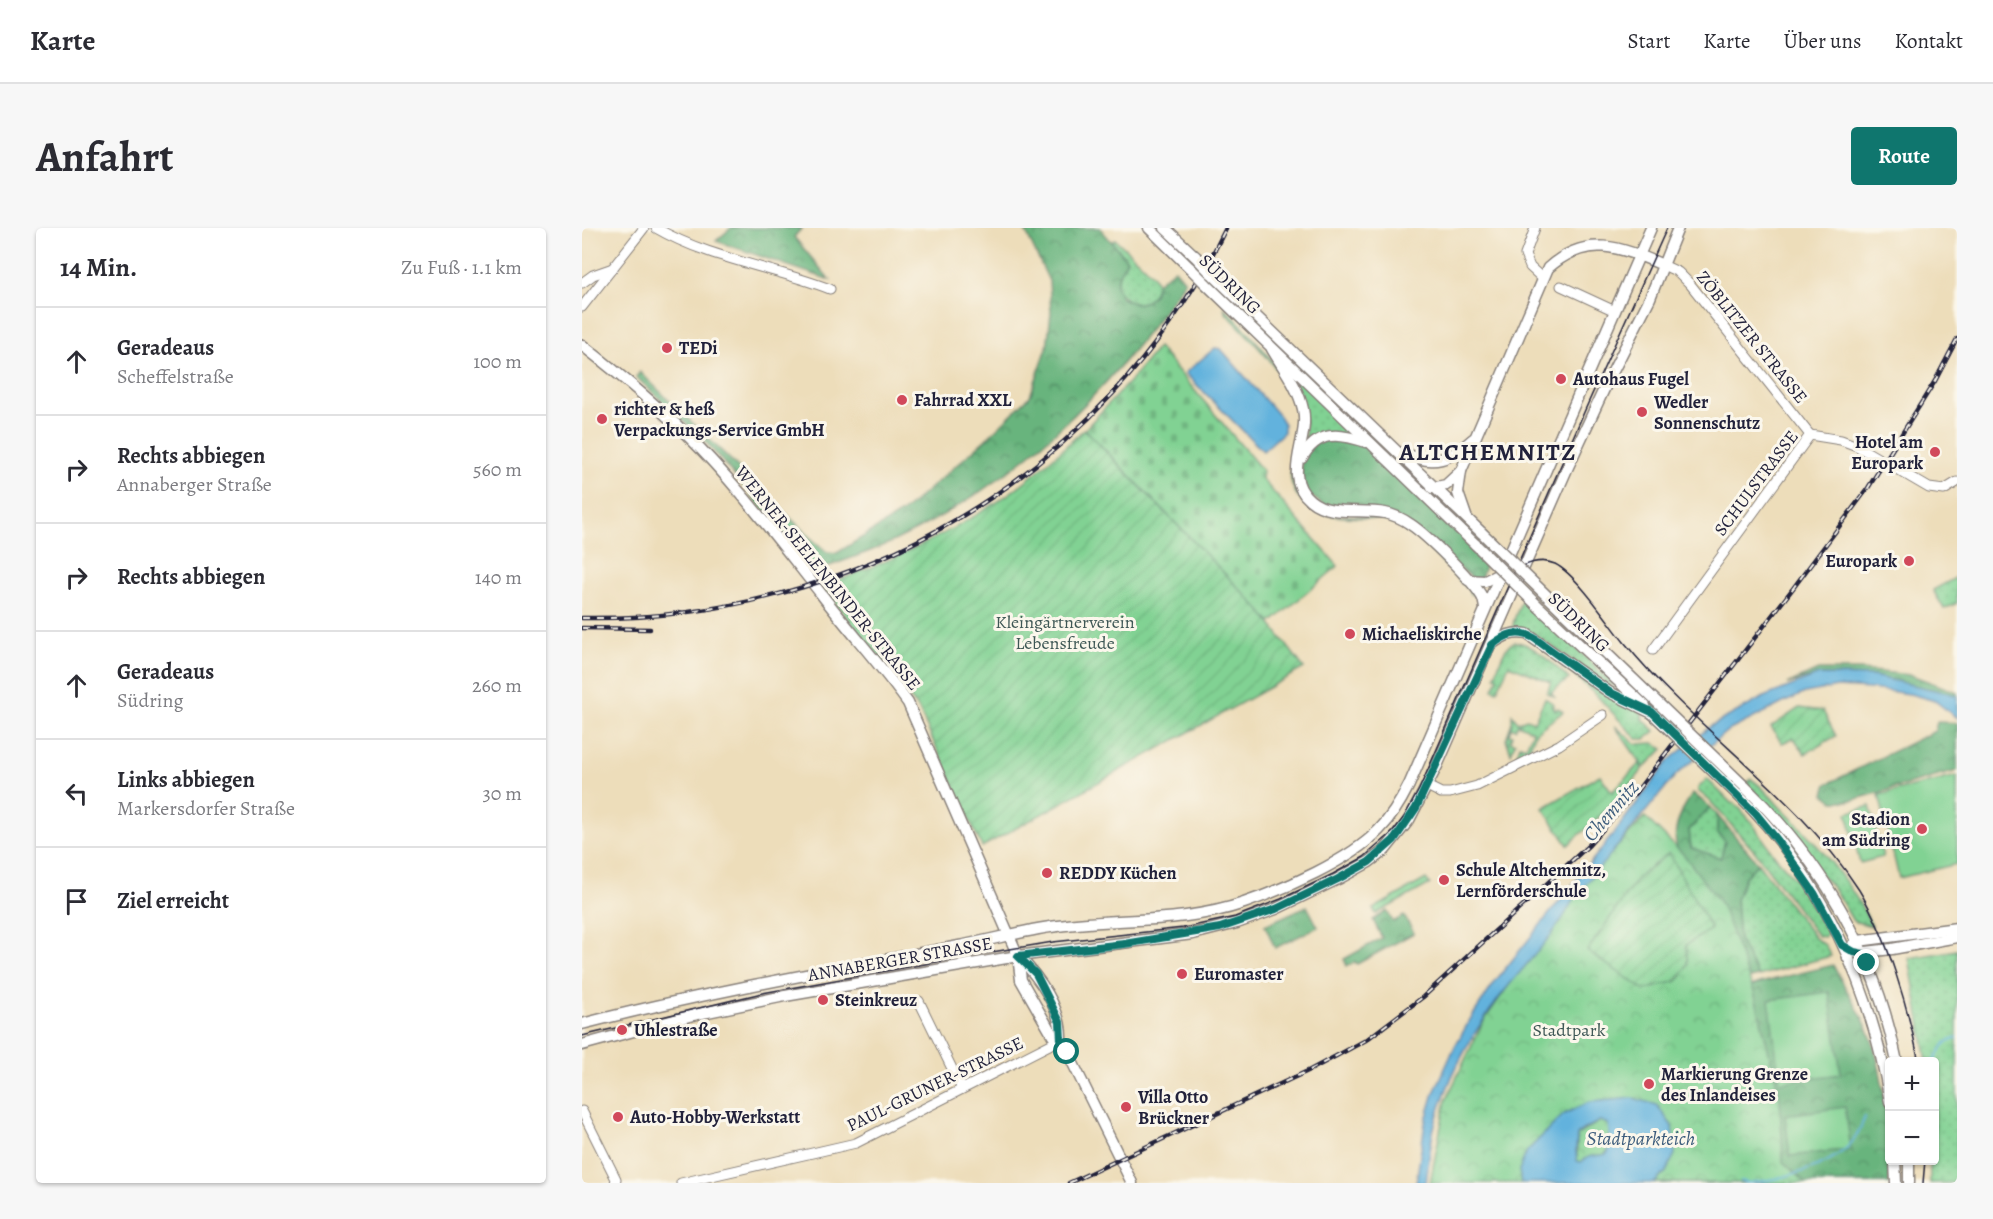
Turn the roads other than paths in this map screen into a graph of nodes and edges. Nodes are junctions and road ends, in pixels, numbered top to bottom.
1 (644, 228) edge
2 (656, 228) edge
3 (1149, 228) edge
4 (1165, 228) edge
5 (1535, 228) edge
6 (1651, 228) edge
7 (1678, 228) edge
8 (1639, 255) junction
9 (1664, 265) junction
10 (613, 268) junction
11 (1208, 278) junction
12 (1542, 278) junction
13 (582, 283) edge
14 (1561, 286) dead end
15 (830, 289) dead end
16 (582, 308) edge
17 (1615, 311) junction
18 (582, 345) edge
19 (1272, 349) junction
20 (1810, 435) junction
21 (1475, 436) junction
22 (1370, 444) junction
23 (1396, 450) junction
24 (1297, 469) junction
25 (1461, 471) junction
26 (1401, 473) junction
27 (1957, 482) edge
28 (1436, 488) junction
29 (1466, 516) junction
30 (1501, 573) junction
31 (1468, 580) junction
32 (1485, 608) junction
33 (1492, 645) junction
34 (1653, 650) dead end
35 (1656, 709) junction
36 (1603, 715) dead end
37 (1427, 786) junction
38 (1741, 790) junction
39 (1957, 928) edge
40 (1957, 937) edge
41 (1010, 940) junction
42 (1858, 941) junction
43 (1846, 951) junction
44 (1863, 954) junction
45 (1018, 956) junction
46 (919, 1002) dead end
47 (582, 1024) edge
48 (1061, 1040) junction
49 (582, 1045) edge
50 (1896, 1057) edge
51 (1885, 1080) edge
52 (962, 1089) junction
53 (582, 1111) edge
54 (1895, 1165) edge
55 (1909, 1165) edge
56 (615, 1183) edge
57 (681, 1183) edge
58 (1132, 1183) edge
59 (1896, 1183) edge
60 (1909, 1183) edge

1 - 10 street
2 - 15 street
3 - 11 main road, SÜDRING, bridge
4 - 11 main road, SÜDRING, bridge
5 - 12 street
6 - 8 main road, ANNABERGER STRASSE
7 - 9 main road, ANNABERGER STRASSE
8 - 9 main road
8 - 12 main road
8 - 17 main road, ANNABERGER STRASSE
9 - 20 street, ZÖBLITZER STRASSE
9 - 33 main road, ANNABERGER STRASSE
10 - 13 street
10 - 16 street
11 - 19 main road, SÜDRING
11 - 23 main road, SÜDRING
12 - 21 main road
14 - 17 street
17 - 30 main road, ANNABERGER STRASSE
18 - 41 main road, WERNER-SEELENBINDER-STRASSE
19 - 22 main road, SÜDRING
19 - 24 main road
20 - 27 street, SCHULSTRASSE
20 - 34 street, SCHULSTRASSE
21 - 23 main road
21 - 25 main road
22 - 24 main road
22 - 26 main road, SÜDRING
23 - 28 main road, SÜDRING
24 - 31 main road
25 - 28 main road
25 - 29 main road
26 - 28 main road
26 - 35 main road, SÜDRING, bridge
28 - 29 main road, SÜDRING
29 - 35 main road, SÜDRING, bridge
30 - 31 main road
30 - 32 main road, ANNABERGER STRASSE
31 - 32 main road
32 - 41 main road, ANNABERGER STRASSE
33 - 35 main road
33 - 37 main road, ANNABERGER STRASSE
35 - 38 main road, SÜDRING, bridge
36 - 37 street
37 - 45 main road, ANNABERGER STRASSE
38 - 42 main road, SÜDRING
38 - 43 main road, SÜDRING
39 - 42 main road
40 - 44 main road
41 - 45 main road, WERNER-SEELENBINDER-STRASSE
41 - 47 main road, ANNABERGER STRASSE
42 - 43 main road
42 - 44 main road, SÜDRING
43 - 44 main road
43 - 51 main road, SÜDRING
44 - 50 main road, SÜDRING
45 - 48 main road, WERNER-SEELENBINDER-STRASSE
45 - 49 main road, ANNABERGER STRASSE
46 - 52 street
48 - 52 street, PAUL-GRUNER-STRASSE
48 - 58 main road, WERNER-SEELENBINDER-STRASSE
52 - 57 street, PAUL-GRUNER-STRASSE
53 - 56 street
54 - 59 main road
55 - 60 main road

